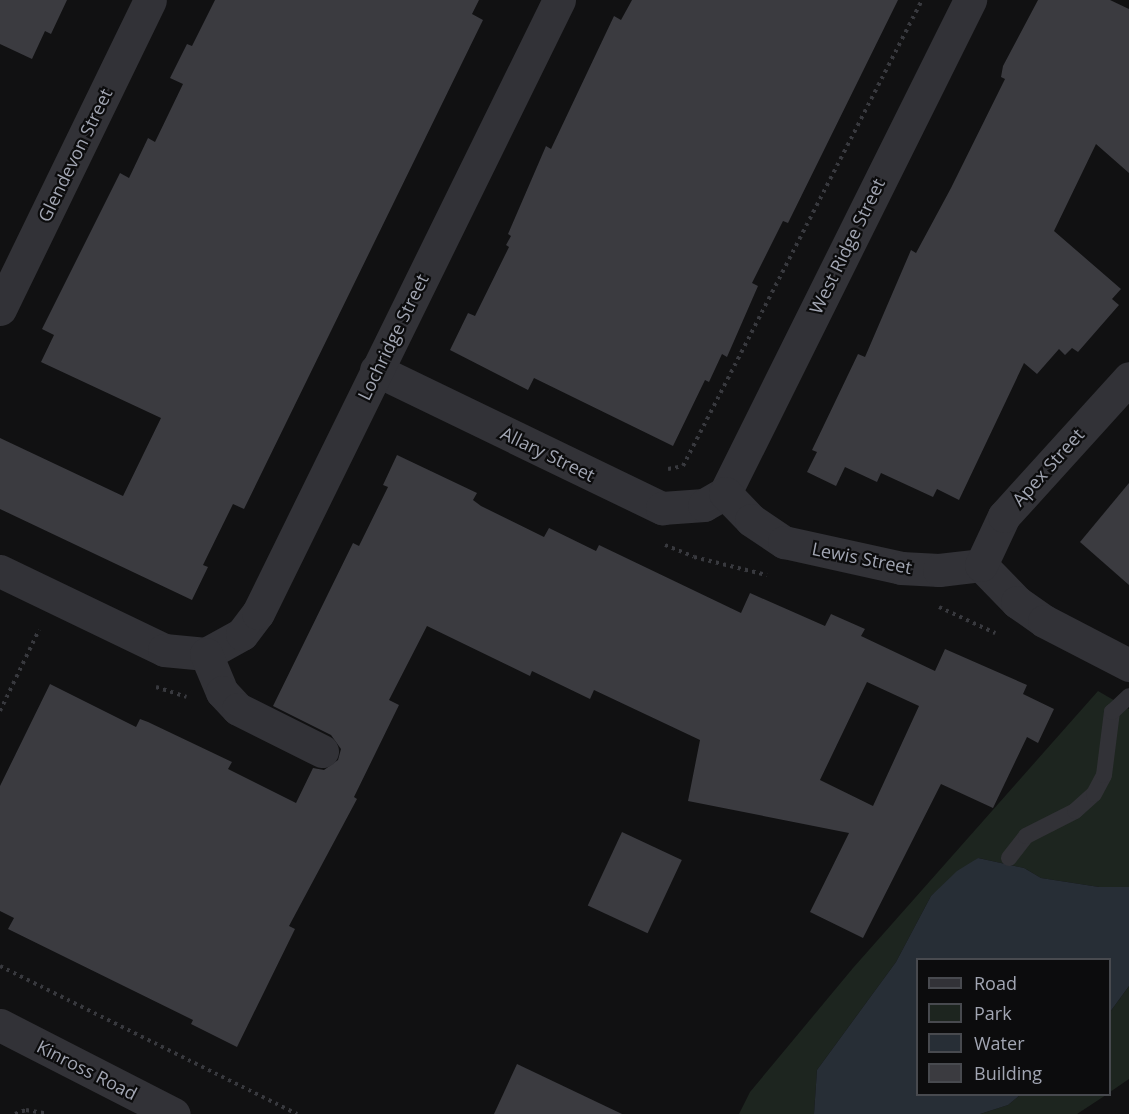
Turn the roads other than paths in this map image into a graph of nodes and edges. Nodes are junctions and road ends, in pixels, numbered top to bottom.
1 (150, 0) edge
2 (559, 0) edge
3 (970, 0) edge
4 (0, 309) edge
5 (376, 370) junction
6 (1129, 378) edge
7 (725, 493) junction
8 (981, 565) junction
9 (0, 571) edge
10 (206, 654) junction
11 (1129, 665) edge
12 (1129, 696) edge
13 (322, 751) dead end
14 (1009, 858) dead end
15 (3, 1035) edge
16 (174, 1114) edge

1 - 4 street, Glendevon Street
2 - 5 street, Lochridge Street
3 - 7 street, West Ridge Street
5 - 7 street, Allary Street
5 - 10 street, Lochridge Street
6 - 8 street, Apex Street
7 - 8 street, Lewis Street
8 - 11 street
9 - 10 street
10 - 13 street
12 - 14 lane
15 - 16 street, Kinross Road

